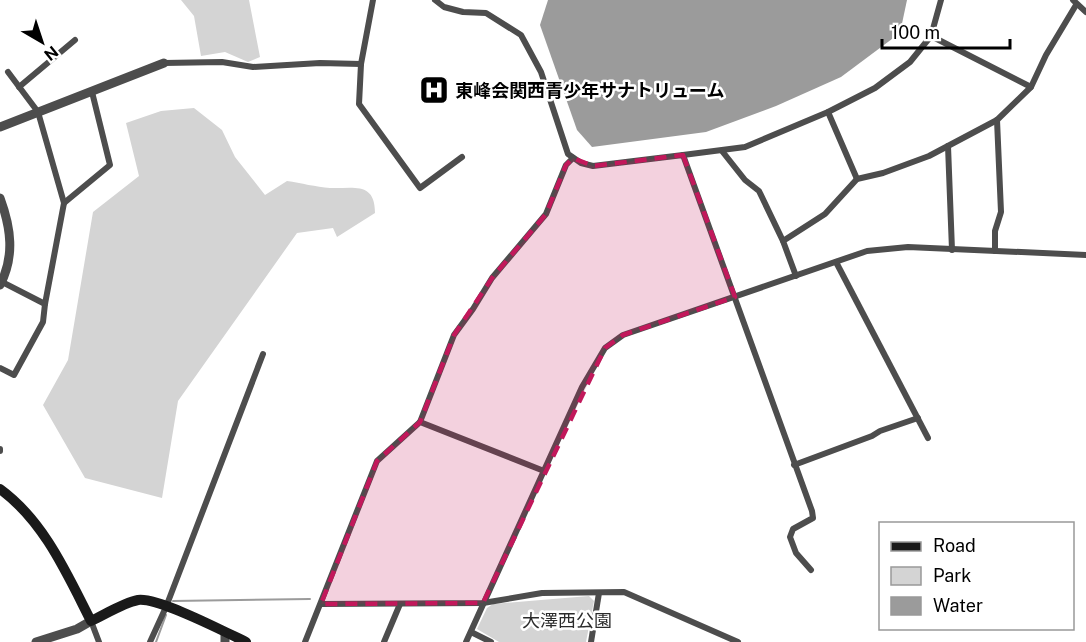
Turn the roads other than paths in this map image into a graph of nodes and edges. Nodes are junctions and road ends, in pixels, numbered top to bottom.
1 (372, 0) edge
2 (435, 0) edge
3 (940, 0) edge
4 (1075, 2) edge
5 (1086, 12) edge
6 (932, 36) junction
7 (75, 40) dead end
8 (164, 63) joint
9 (361, 64) junction
10 (8, 72) dead end
11 (19, 87) junction
12 (1031, 87) junction
13 (92, 92) junction
14 (38, 112) junction
15 (828, 112) junction
16 (997, 120) junction
17 (0, 127) edge
18 (948, 146) junction
19 (722, 152) junction
20 (683, 155) junction
21 (462, 157) dead end
22 (573, 158) junction
23 (857, 179) junction
24 (0, 198) edge
25 (64, 203) junction
26 (783, 241) junction
27 (952, 250) junction
28 (995, 251) junction
29 (1086, 255) edge
30 (836, 262) junction
31 (796, 276) junction
32 (0, 282) edge
33 (735, 297) junction
34 (45, 304) junction
35 (264, 354) dead end
36 (0, 368) edge
37 (918, 418) junction
38 (420, 422) junction
39 (928, 438) dead end
40 (794, 465) junction
41 (544, 471) junction
42 (1, 491) edge
43 (811, 570) dead end
44 (599, 593) junction
45 (483, 603) junction
46 (321, 604) junction
47 (400, 604) junction
48 (166, 607) junction
49 (91, 621) junction
50 (471, 632) junction
51 (724, 635) junction
52 (225, 637) edge
53 (36, 642) edge
54 (99, 642) edge
55 (150, 642) edge
56 (246, 642) edge
57 (305, 642) edge
58 (384, 642) edge
59 (466, 642) edge
60 (491, 642) edge
61 (592, 642) edge
62 (722, 642) edge
63 (738, 642) edge

1 - 9 street
2 - 22 street
3 - 6 street
4 - 5 street
4 - 12 street
6 - 12 street
6 - 15 street
7 - 11 street
8 - 9 street
8 - 13 street
9 - 21 street
10 - 11 street
11 - 14 street
12 - 16 street
13 - 14 street
13 - 25 street
14 - 17 street
14 - 25 street
15 - 19 street
15 - 23 street
16 - 18 street
16 - 28 street
18 - 23 street
18 - 27 street
19 - 20 street
19 - 26 street
20 - 22 street
20 - 33 street
22 - 38 street
23 - 26 street
24 - 32 street
25 - 34 street
26 - 31 street
27 - 28 street
27 - 30 street
28 - 29 street
30 - 31 street
30 - 37 street
31 - 33 street
32 - 34 street
33 - 40 street
33 - 41 street
34 - 36 street
35 - 48 street
37 - 39 street
37 - 40 street
38 - 41 street
38 - 46 street
40 - 43 street
41 - 45 street
42 - 49 main road
44 - 45 street
44 - 51 street
44 - 61 street
45 - 47 street
45 - 50 street
46 - 47 street
46 - 57 street
47 - 58 street
48 - 49 main road
48 - 52 main road
48 - 55 street
49 - 53 street
49 - 54 street
50 - 59 street
50 - 60 street
51 - 62 street
51 - 63 street
52 - 56 main road

